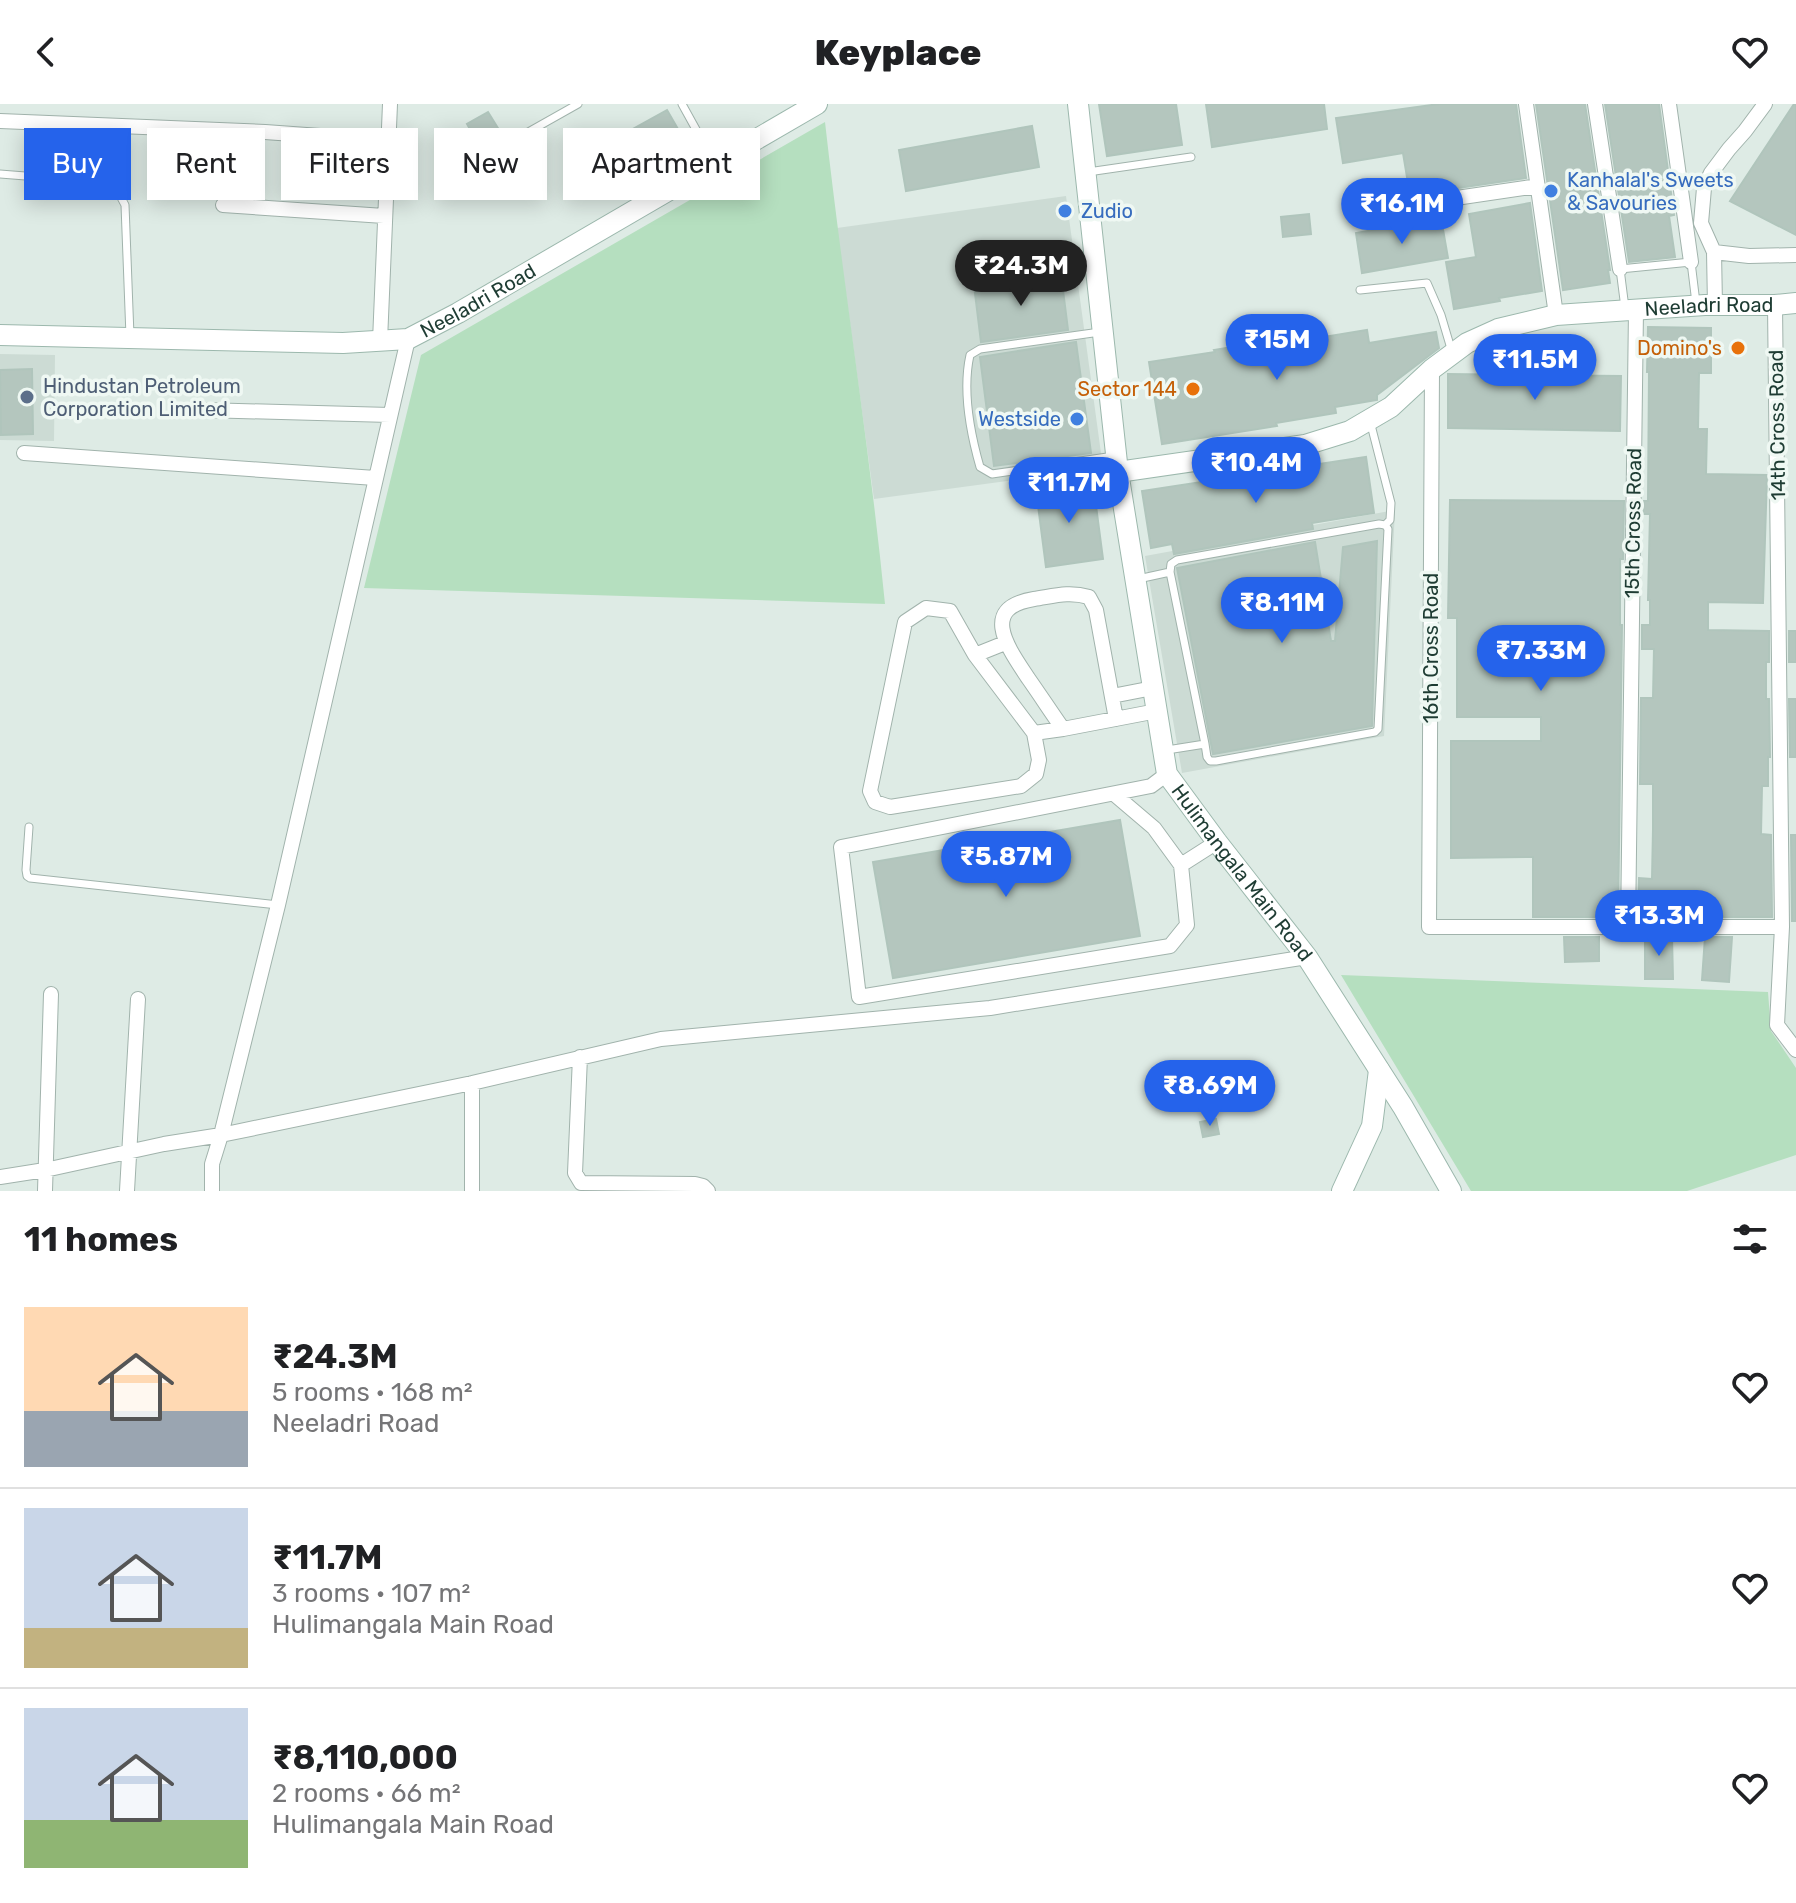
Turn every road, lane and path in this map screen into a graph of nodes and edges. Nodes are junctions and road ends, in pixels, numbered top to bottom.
1 (390, 104) edge
2 (578, 104) edge
3 (682, 104) edge
4 (817, 104) edge
5 (1078, 104) edge
6 (1526, 104) edge
7 (1595, 104) edge
8 (1669, 104) edge
9 (1765, 104) edge
10 (0, 121) edge
11 (389, 128) edge
12 (535, 128) edge
13 (695, 128) edge
14 (281, 133) edge
15 (760, 138) edge
16 (1191, 157) dead end
17 (1085, 172) junction
18 (0, 174) edge
19 (1538, 186) junction
20 (385, 200) edge
21 (653, 200) edge
22 (223, 205) dead end
23 (1354, 213) dead end
24 (384, 216) junction
25 (1714, 252) junction
26 (1796, 255) edge
27 (1691, 262) junction
28 (1620, 269) junction
29 (1360, 290) dead end
30 (1786, 304) edge
31 (1706, 305) junction
32 (1630, 310) junction
33 (1556, 315) junction
34 (1102, 331) junction
35 (0, 335) edge
36 (130, 338) junction
37 (408, 339) junction
38 (380, 341) junction
39 (1453, 354) junction
40 (1432, 369) junction
41 (203, 410) dead end
42 (390, 415) junction
43 (1370, 419) junction
44 (24, 453) dead end
45 (1117, 464) junction
46 (375, 478) junction
47 (1385, 525) junction
48 (1170, 572) junction
49 (1136, 579) junction
50 (1005, 643) junction
51 (975, 655) junction
52 (1153, 688) junction
53 (1112, 696) junction
54 (1157, 711) junction
55 (1116, 719) junction
56 (1063, 729) junction
57 (1034, 733) junction
58 (1205, 744) junction
59 (1164, 751) junction
60 (1167, 774) junction
61 (1114, 794) junction
62 (29, 827) dead end
63 (1217, 842) junction
64 (1181, 865) junction
65 (278, 905) junction
66 (1782, 927) junction
67 (1628, 928) junction
68 (1307, 957) junction
69 (51, 994) dead end
70 (138, 999) dead end
71 (1796, 1050) edge
72 (580, 1057) junction
73 (1379, 1070) junction
74 (472, 1083) junction
75 (221, 1135) junction
76 (128, 1153) junction
77 (45, 1170) junction
78 (0, 1177) edge
79 (593, 1188) edge
80 (652, 1188) edge
81 (45, 1191) edge
82 (127, 1191) edge
83 (212, 1191) edge
84 (472, 1191) edge
85 (708, 1191) edge
86 (1342, 1191) edge
87 (1451, 1191) edge

1 - 11 street
2 - 12 lane
3 - 13 lane
4 - 15 main road, Neeladri Road
5 - 17 main road
6 - 19 street
7 - 28 street
8 - 27 street
9 - 25 street
10 - 14 street
16 - 17 lane
17 - 34 main road
18 - 36 lane
19 - 23 street
19 - 33 street
20 - 24 street
21 - 37 main road, Neeladri Road
22 - 24 street
24 - 38 street
25 - 26 street
25 - 31 street
27 - 28 lane
27 - 31 lane
28 - 32 lane
29 - 39 lane
30 - 31 main road, Neeladri Road
30 - 66 street, 14th Cross Road
31 - 32 main road, Neeladri Road
32 - 33 main road, Neeladri Road
32 - 67 street, 15th Cross Road
33 - 39 main road, Neeladri Road
34 - 45 main road
34 - 45 lane
35 - 36 main road, Neeladri Road
36 - 38 main road, Neeladri Road
37 - 38 main road, Neeladri Road
37 - 42 street
39 - 40 main road, Neeladri Road
40 - 43 main road, Neeladri Road
40 - 67 street, 16th Cross Road
41 - 42 street
42 - 46 street
43 - 45 main road, Neeladri Road
43 - 47 lane
44 - 46 street
45 - 49 main road, Hulimangala Main Road
46 - 65 street
47 - 48 lane
47 - 58 lane
48 - 49 lane
48 - 58 lane
49 - 52 main road, Hulimangala Main Road
50 - 51 street
50 - 53 street
50 - 56 street
51 - 57 street
51 - 57 street
52 - 53 street
52 - 54 main road, Hulimangala Main Road
53 - 55 street
54 - 55 street
54 - 59 main road, Hulimangala Main Road
55 - 56 street
56 - 57 street
58 - 59 lane
59 - 60 main road, Hulimangala Main Road
60 - 61 street
60 - 63 main road, Hulimangala Main Road
61 - 64 street
61 - 64 street
62 - 65 lane
63 - 64 street
63 - 68 main road, Hulimangala Main Road
65 - 75 street
66 - 67 street
66 - 71 street, 14th Cross Road
68 - 72 street
68 - 73 main road, Hulimangala Main Road
69 - 77 street
70 - 76 street
72 - 74 street
72 - 79 street
73 - 86 main road
73 - 87 main road, Hulimangala Main Road
74 - 75 street
74 - 84 street
75 - 76 street
75 - 83 street
76 - 77 street
76 - 82 street
77 - 78 street
77 - 81 street
79 - 80 street
80 - 85 street

